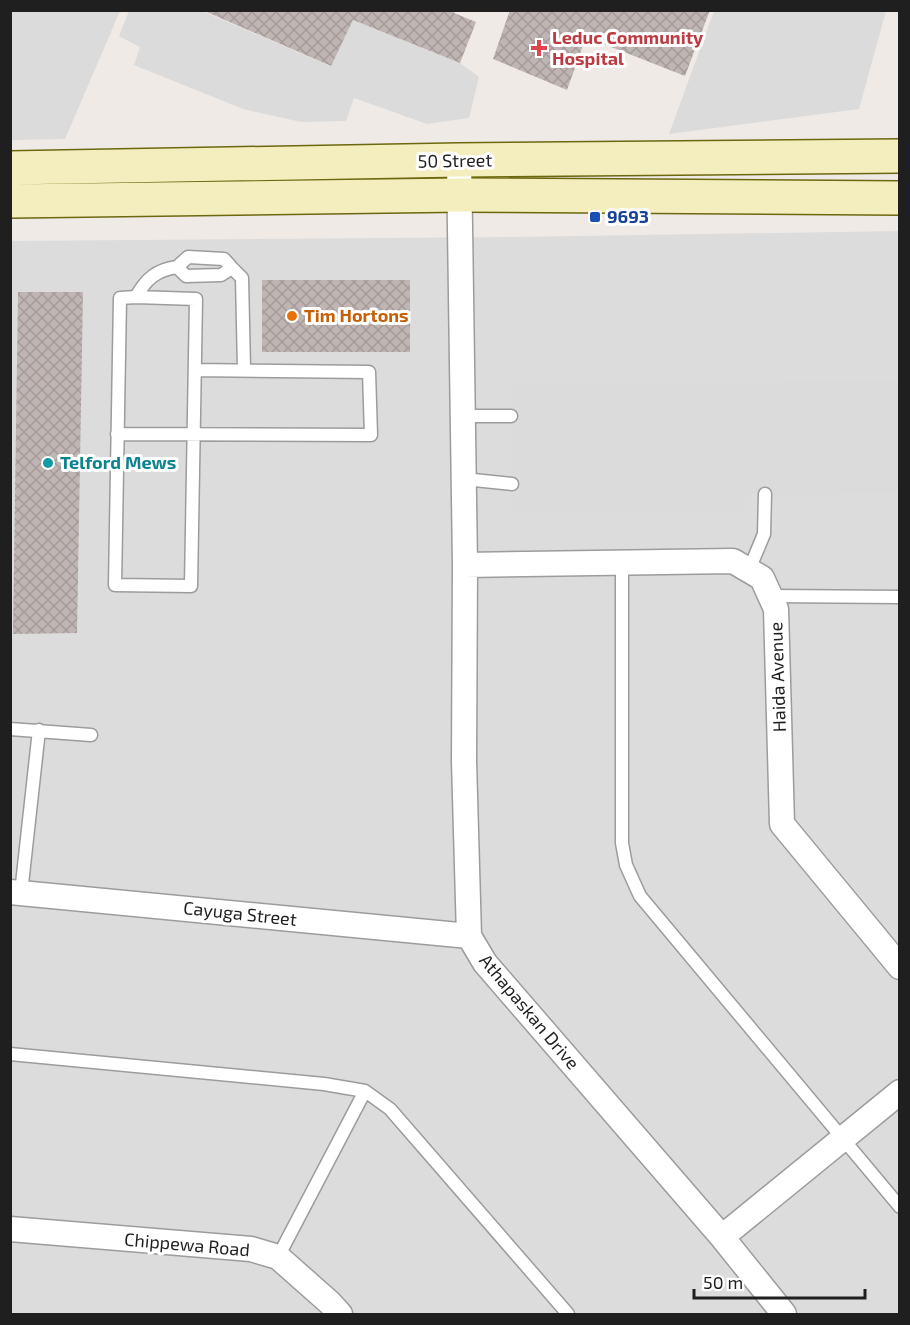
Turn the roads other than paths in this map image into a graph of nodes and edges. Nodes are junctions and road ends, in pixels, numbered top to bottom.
1 (900, 156) edge
2 (459, 160) junction
3 (10, 168) edge
4 (461, 195) junction
5 (900, 198) edge
6 (10, 201) edge
7 (136, 297) junction
8 (244, 369) junction
9 (195, 370) junction
10 (462, 416) junction
11 (511, 416) dead end
12 (117, 434) junction
13 (193, 435) junction
14 (464, 479) junction
15 (512, 484) dead end
16 (765, 494) dead end
17 (622, 564) junction
18 (465, 565) junction
19 (749, 570) junction
20 (771, 596) junction
21 (900, 597) edge
22 (10, 729) edge
23 (39, 730) junction
24 (91, 735) dead end
25 (16, 892) edge
26 (469, 936) junction
27 (900, 967) edge
28 (10, 1054) edge
29 (365, 1091) junction
30 (900, 1092) edge
31 (842, 1140) junction
32 (900, 1207) edge
33 (10, 1229) edge
34 (722, 1238) junction
35 (278, 1257) junction
36 (340, 1314) edge
37 (568, 1314) edge
38 (784, 1314) edge

1 - 2 main road, 50 Street
2 - 3 main road, 50 Street
2 - 4 street, Athapaskan Drive
4 - 5 main road, 50 Street
4 - 6 main road, 50 Street
4 - 10 street, Athapaskan Drive
7 - 8 lane
7 - 9 lane
7 - 12 lane
8 - 9 lane
8 - 13 lane
9 - 13 lane
10 - 11 lane
10 - 14 street, Athapaskan Drive
12 - 13 lane
12 - 13 lane
14 - 15 lane
14 - 18 street, Athapaskan Drive
16 - 19 lane
17 - 18 street, Haida Avenue
17 - 19 street, Haida Avenue
17 - 31 lane
18 - 26 street, Athapaskan Drive
19 - 20 street, Haida Avenue
20 - 21 lane
20 - 27 street, Haida Avenue
22 - 23 lane
23 - 24 lane
23 - 25 lane
25 - 26 street, Cayuga Street
26 - 34 street, Athapaskan Drive
28 - 29 lane
29 - 35 lane
29 - 37 lane
30 - 31 street
31 - 32 lane
31 - 34 street
33 - 35 street, Chippewa Road
34 - 38 street, Athapaskan Drive
35 - 36 street, Chippewa Road

